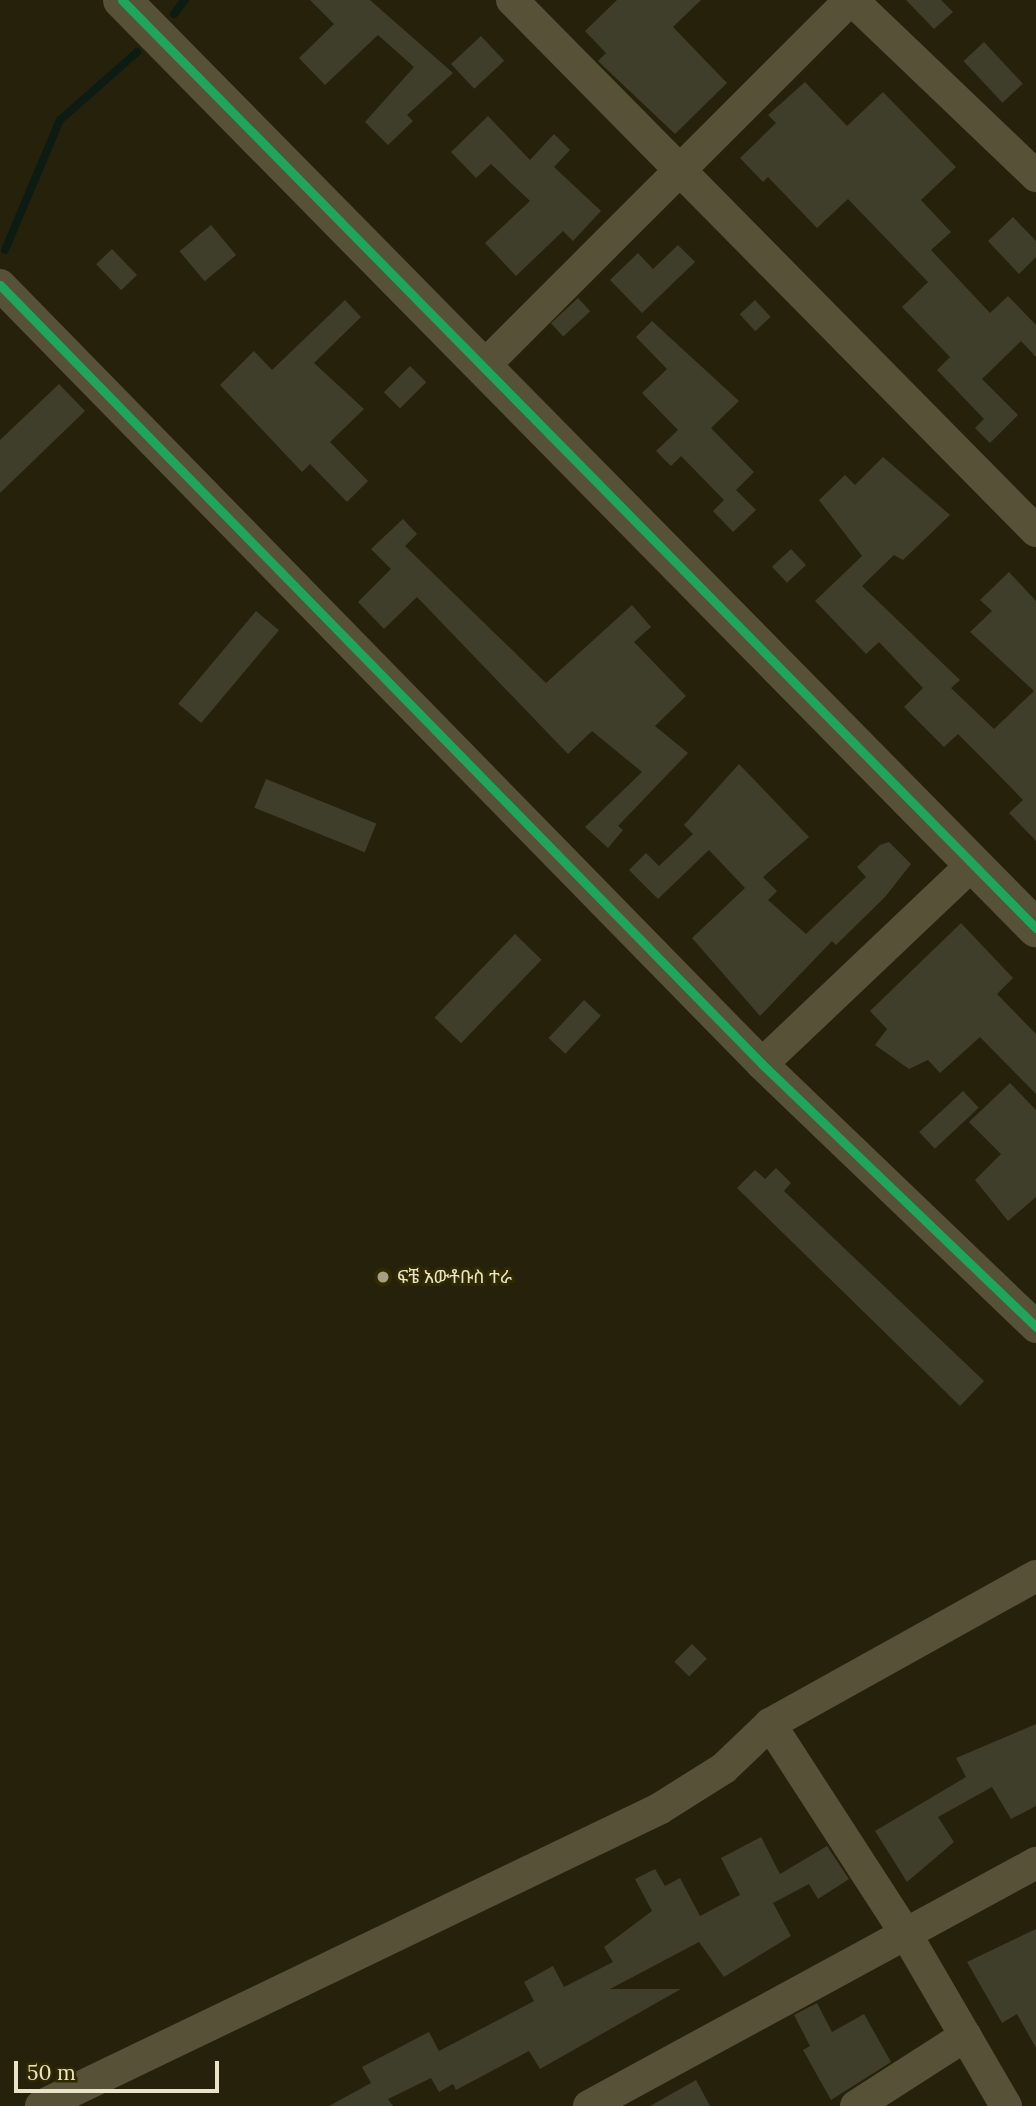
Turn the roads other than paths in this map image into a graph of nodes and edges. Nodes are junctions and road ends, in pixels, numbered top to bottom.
1 (122, 0) edge
2 (512, 0) edge
3 (851, 0) edge
4 (674, 171) junction
5 (1036, 176) edge
6 (0, 285) edge
7 (483, 367) junction
8 (1036, 531) edge
9 (973, 864) junction
10 (1036, 928) edge
11 (762, 1064) junction
12 (1036, 1327) edge
13 (1036, 1576) edge
14 (770, 1724) junction
15 (1036, 1863) edge
16 (906, 1934) junction
17 (965, 2036) junction
18 (41, 2106) edge
19 (589, 2106) edge
20 (856, 2106) edge
21 (1006, 2106) edge

1 - 7 street
2 - 4 street
3 - 4 street
3 - 5 street
4 - 7 street
4 - 8 street
6 - 11 street
7 - 9 street
9 - 10 street
9 - 11 street
11 - 12 street
13 - 14 street
14 - 16 street
14 - 18 street
15 - 16 street
16 - 17 street
16 - 19 street
17 - 20 street
17 - 21 street

